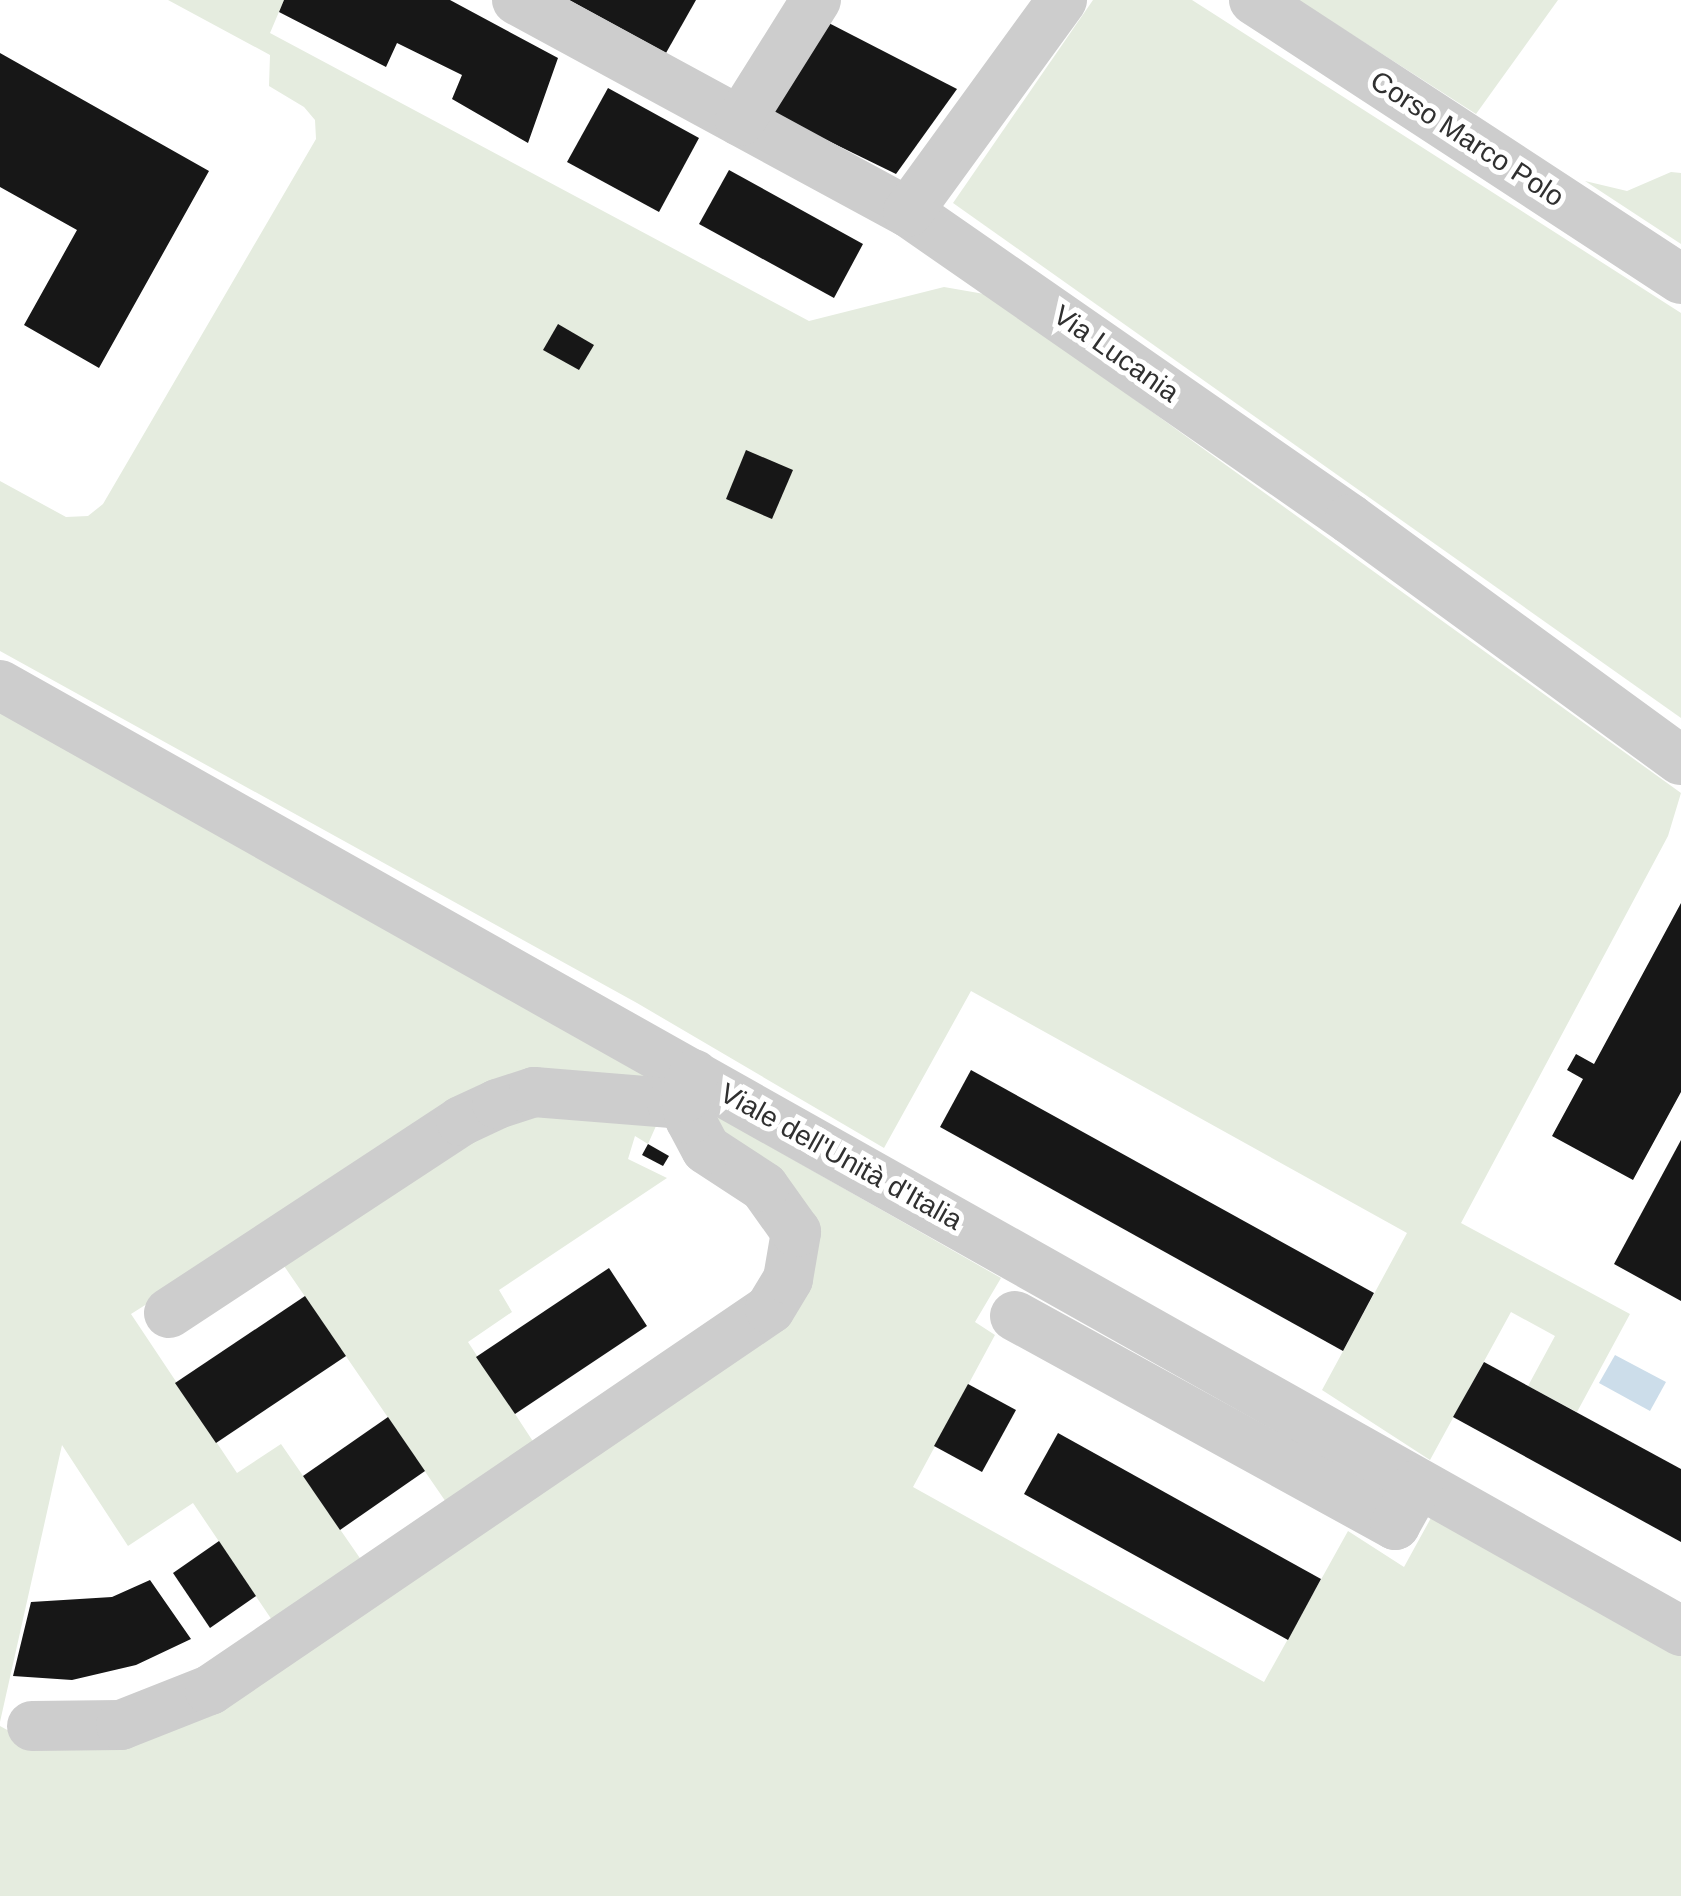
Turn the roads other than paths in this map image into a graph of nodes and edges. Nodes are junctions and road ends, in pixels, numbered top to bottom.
1 (517, 0) edge
2 (816, 0) edge
3 (1062, 0) edge
4 (1254, 0) edge
5 (740, 121) junction
6 (908, 212) junction
7 (1681, 279) edge
8 (0, 685) edge
9 (1681, 760) edge
10 (690, 1086) junction
11 (169, 1312) dead end
12 (1015, 1316) dead end
13 (1418, 1484) junction
14 (1681, 1631) edge
15 (32, 1726) dead end

1 - 5 street, Via Lucania
2 - 5 street
3 - 6 street
4 - 7 street, Corso Marco Polo
5 - 6 street, Via Lucania
6 - 9 street, Via Lucania
8 - 10 street, Viale dell'Unità d'Italia
10 - 11 street
10 - 13 street, Viale dell'Unità d'Italia
10 - 15 street
12 - 13 street
13 - 14 street, Viale dell'Unità d'Italia

